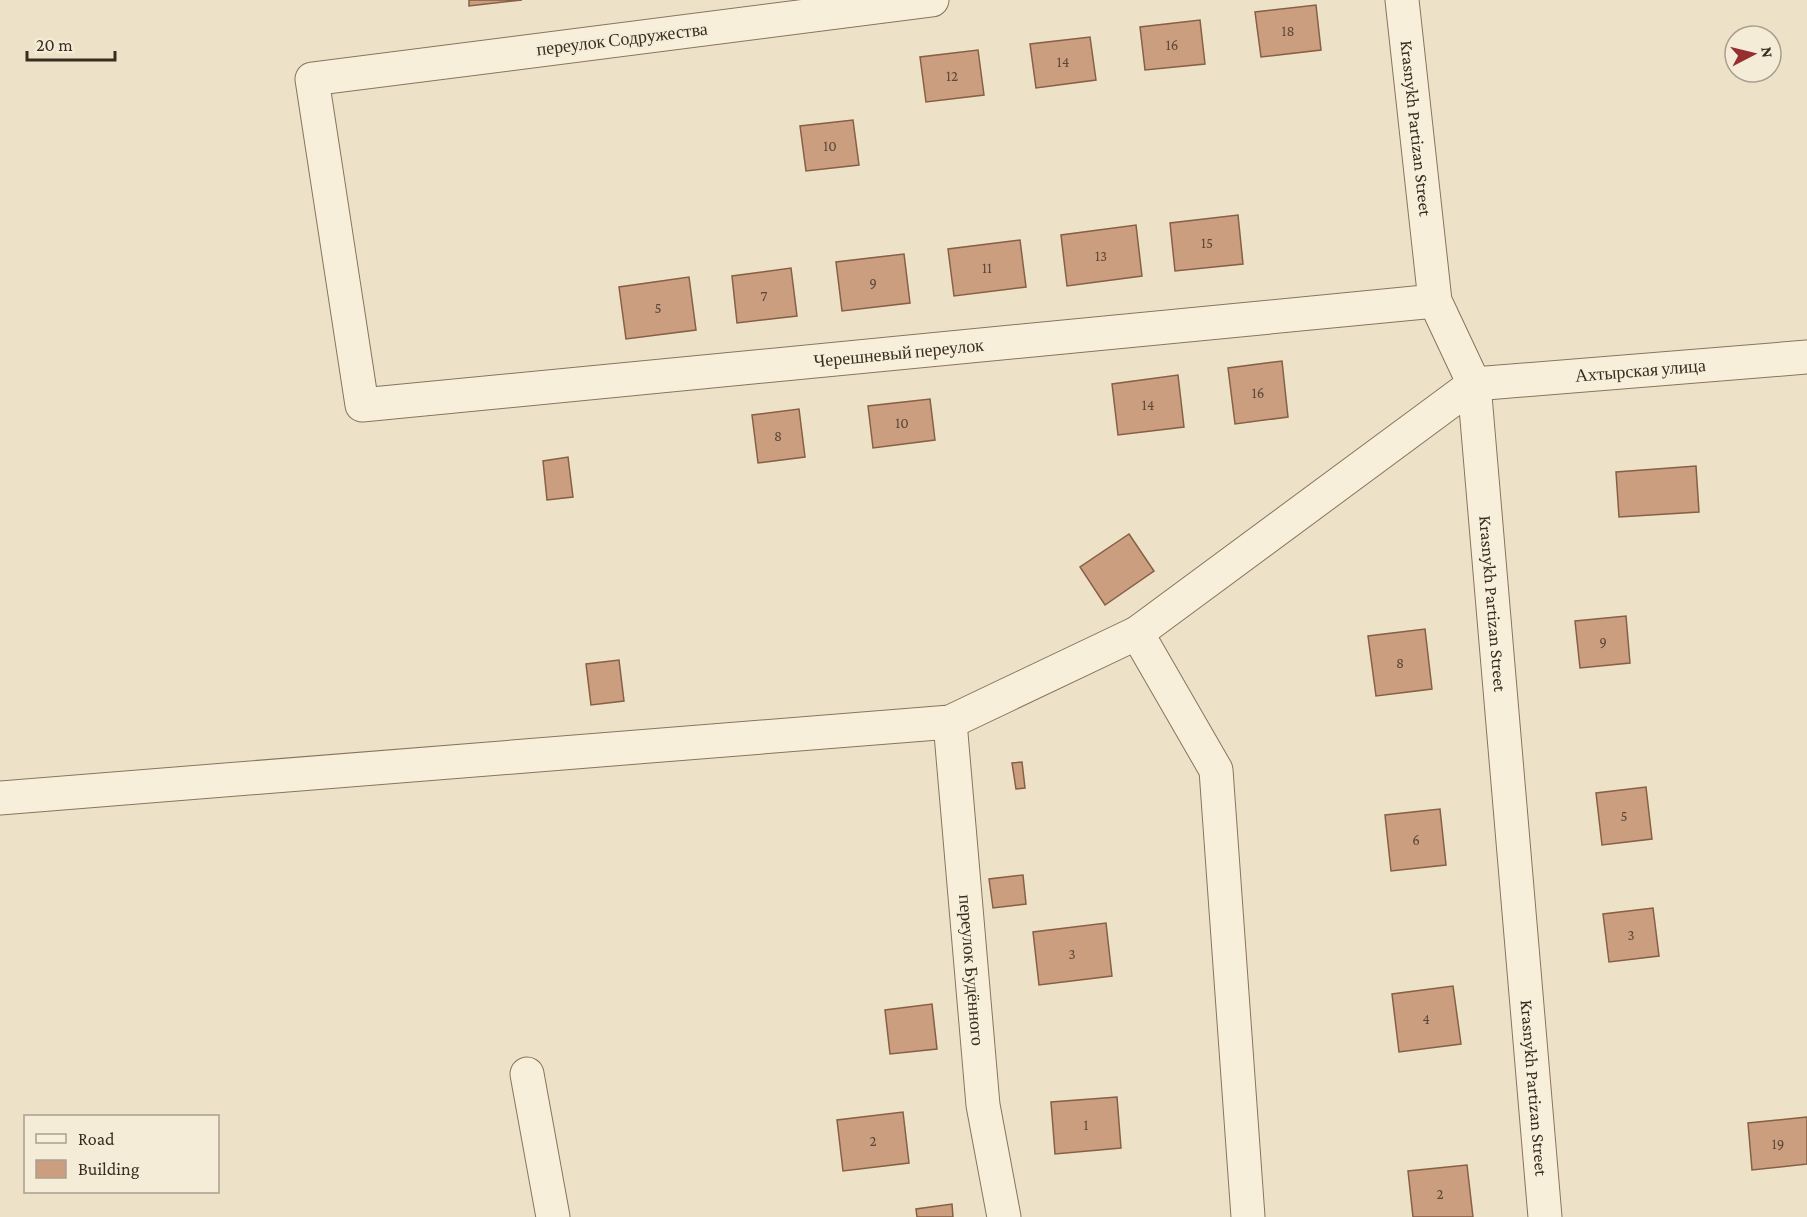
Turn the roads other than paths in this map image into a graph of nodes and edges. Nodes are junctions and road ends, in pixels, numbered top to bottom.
1 (932, 0) edge
2 (1402, 0) edge
3 (1435, 301) junction
4 (1807, 357) edge
5 (1474, 384) junction
6 (362, 405) joint
7 (1137, 633) junction
8 (950, 722) junction
9 (0, 798) edge
10 (527, 1074) dead end
11 (553, 1217) edge
12 (1004, 1217) edge
13 (1248, 1217) edge
14 (1545, 1217) edge

1 - 6 street, переулок Содружества
2 - 3 street, Krasnykh Partizan Street
3 - 5 street, Krasnykh Partizan Street
3 - 6 street, Черешневый переулок
4 - 5 street, Ахтырская улица
5 - 7 street
5 - 14 street, Krasnykh Partizan Street
7 - 8 street
7 - 13 street
8 - 9 street
8 - 12 street, переулок Будённого
10 - 11 street

